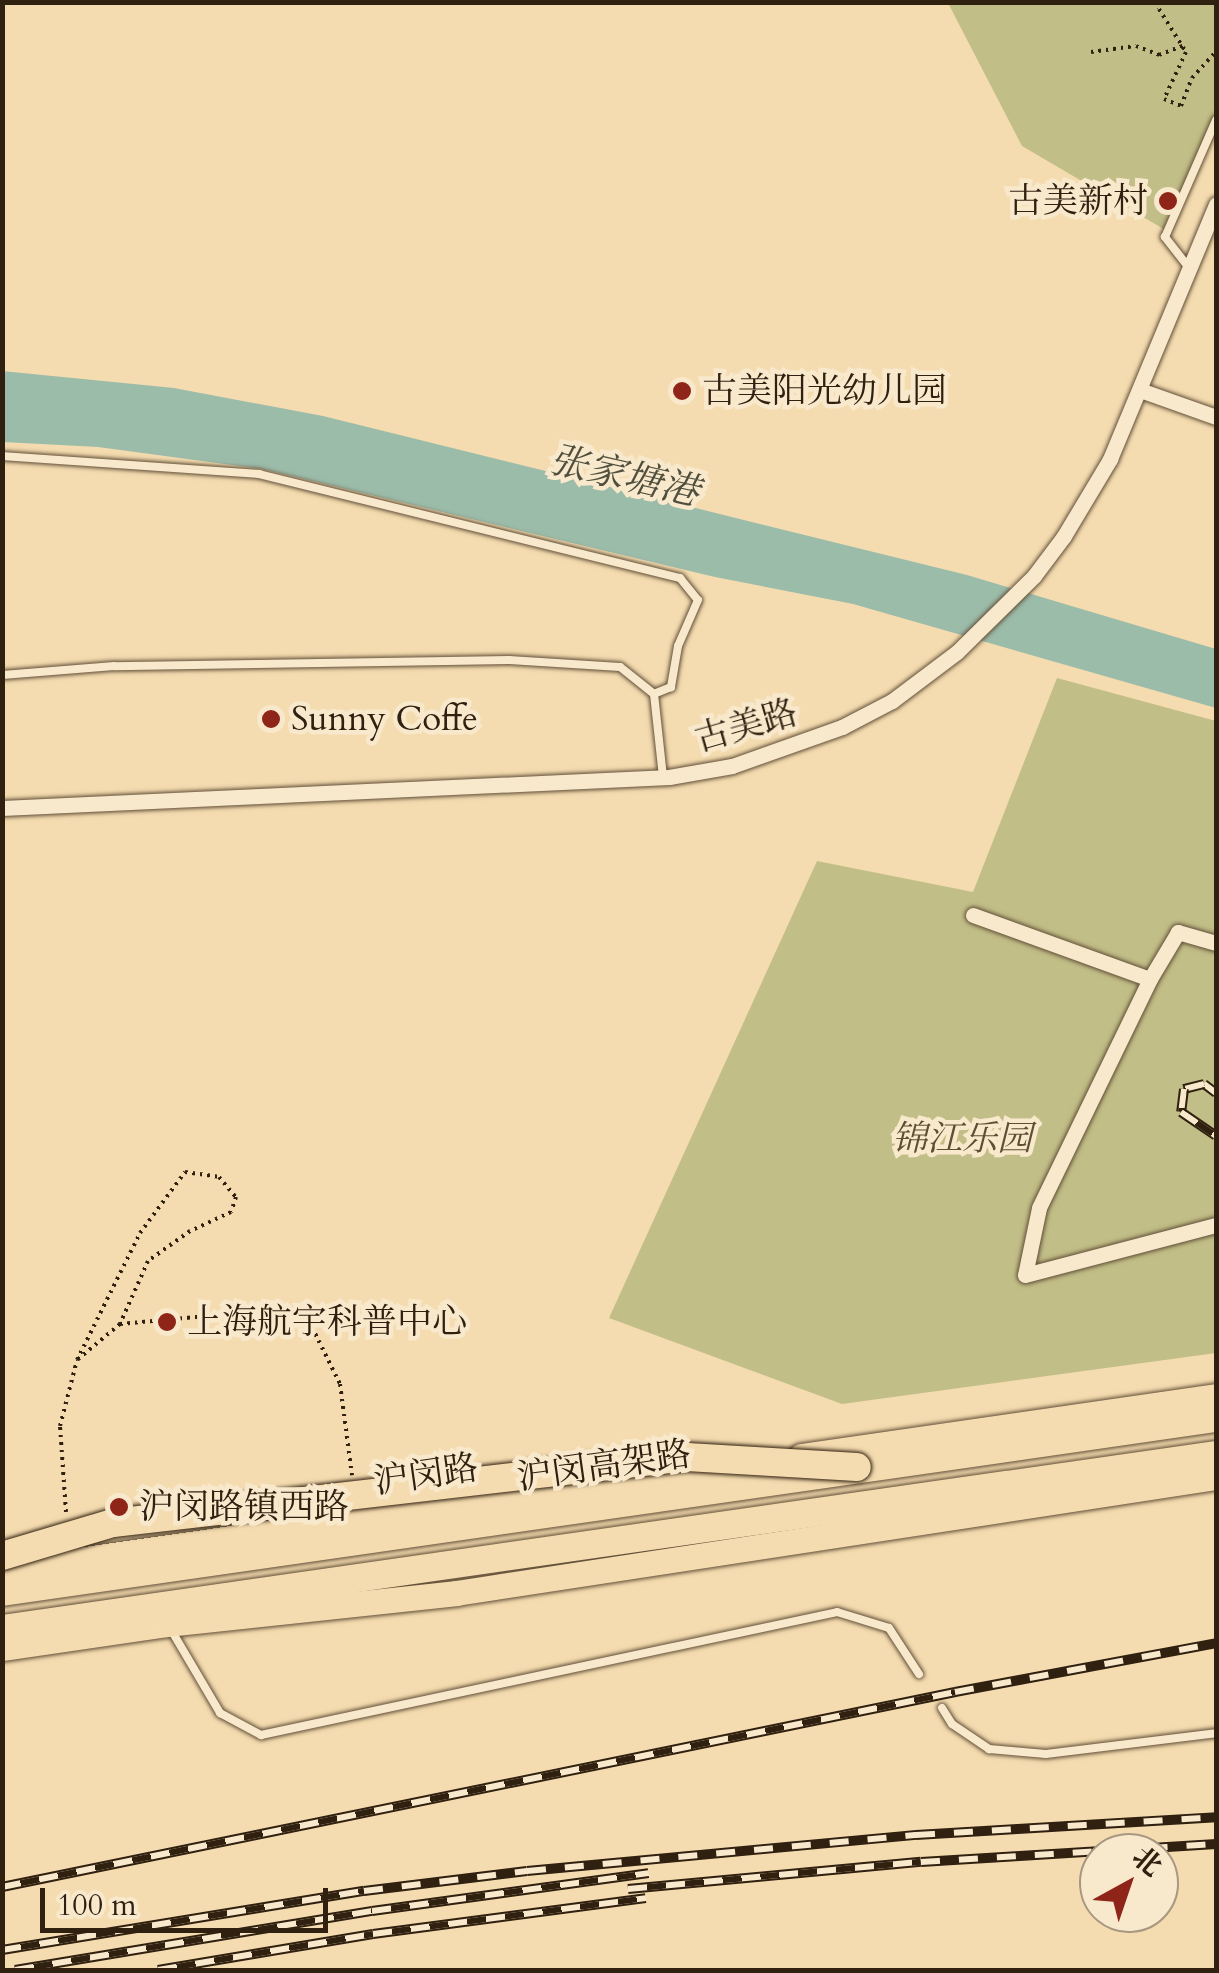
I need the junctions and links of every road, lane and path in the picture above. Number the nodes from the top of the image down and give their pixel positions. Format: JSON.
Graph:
{"nodes":[{"id":1,"x":1162,"y":2,"type":"edge"},
{"id":2,"x":1183,"y":46,"type":"junction"},
{"id":3,"x":1091,"y":52,"type":"dead end"},
{"id":4,"x":1216,"y":52,"type":"edge"},
{"id":5,"x":1216,"y":120,"type":"edge"},
{"id":6,"x":1216,"y":204,"type":"edge"},
{"id":7,"x":1190,"y":268,"type":"junction"},
{"id":8,"x":1140,"y":390,"type":"junction"},
{"id":9,"x":1216,"y":418,"type":"edge"},
{"id":10,"x":2,"y":456,"type":"edge"},
{"id":11,"x":2,"y":675,"type":"edge"},
{"id":12,"x":654,"y":694,"type":"junction"},
{"id":13,"x":663,"y":777,"type":"junction"},
{"id":14,"x":2,"y":808,"type":"edge"},
{"id":15,"x":974,"y":915,"type":"dead end"},
{"id":16,"x":1216,"y":943,"type":"edge"},
{"id":17,"x":1150,"y":979,"type":"junction"},
{"id":18,"x":1216,"y":1225,"type":"edge"},
{"id":19,"x":120,"y":1324,"type":"junction"},
{"id":20,"x":76,"y":1360,"type":"junction"},
{"id":21,"x":1216,"y":1396,"type":"edge"},
{"id":22,"x":1216,"y":1418,"type":"edge"},
{"id":23,"x":1216,"y":1455,"type":"edge"},
{"id":24,"x":857,"y":1467,"type":"junction"},
{"id":25,"x":1216,"y":1477,"type":"edge"},
{"id":26,"x":358,"y":1521,"type":"junction"},
{"id":27,"x":67,"y":1523,"type":"dead end"},
{"id":28,"x":2,"y":1556,"type":"edge"},
{"id":29,"x":2,"y":1571,"type":"edge"},
{"id":30,"x":2,"y":1592,"type":"edge"},
{"id":31,"x":168,"y":1624,"type":"junction"},
{"id":32,"x":2,"y":1629,"type":"edge"},
{"id":33,"x":2,"y":1648,"type":"edge"},
{"id":34,"x":919,"y":1674,"type":"dead end"},
{"id":35,"x":942,"y":1708,"type":"dead end"},
{"id":36,"x":1216,"y":1733,"type":"edge"}],
"edges":[{"from":1,"to":2,"type":"path"},
{"from":2,"to":3,"type":"path"},
{"from":2,"to":4,"type":"path"},
{"from":5,"to":7,"type":"lane"},
{"from":6,"to":7,"type":"street","name":"古美路"},
{"from":7,"to":8,"type":"street","name":"古美路"},
{"from":8,"to":9,"type":"street"},
{"from":8,"to":13,"type":"street","name":"古美路"},
{"from":10,"to":12,"type":"lane"},
{"from":11,"to":12,"type":"lane"},
{"from":12,"to":13,"type":"lane"},
{"from":13,"to":14,"type":"street","name":"古美路"},
{"from":15,"to":17,"type":"street"},
{"from":16,"to":17,"type":"street"},
{"from":17,"to":18,"type":"street"},
{"from":19,"to":20,"type":"path"},
{"from":19,"to":20,"type":"path"},
{"from":19,"to":26,"type":"path"},
{"from":20,"to":27,"type":"path"},
{"from":21,"to":26,"type":"main road","name":"沪闵路"},
{"from":22,"to":24,"type":"highway","name":"沪闵高架路"},
{"from":23,"to":32,"type":"highway"},
{"from":24,"to":28,"type":"highway","bridge":true},
{"from":24,"to":30,"type":"highway","name":"沪闵高架路","bridge":true},
{"from":25,"to":31,"type":"main road"},
{"from":26,"to":29,"type":"main road","name":"沪闵路"},
{"from":31,"to":33,"type":"main road"},
{"from":31,"to":34,"type":"lane"},
{"from":35,"to":36,"type":"lane"}]}
